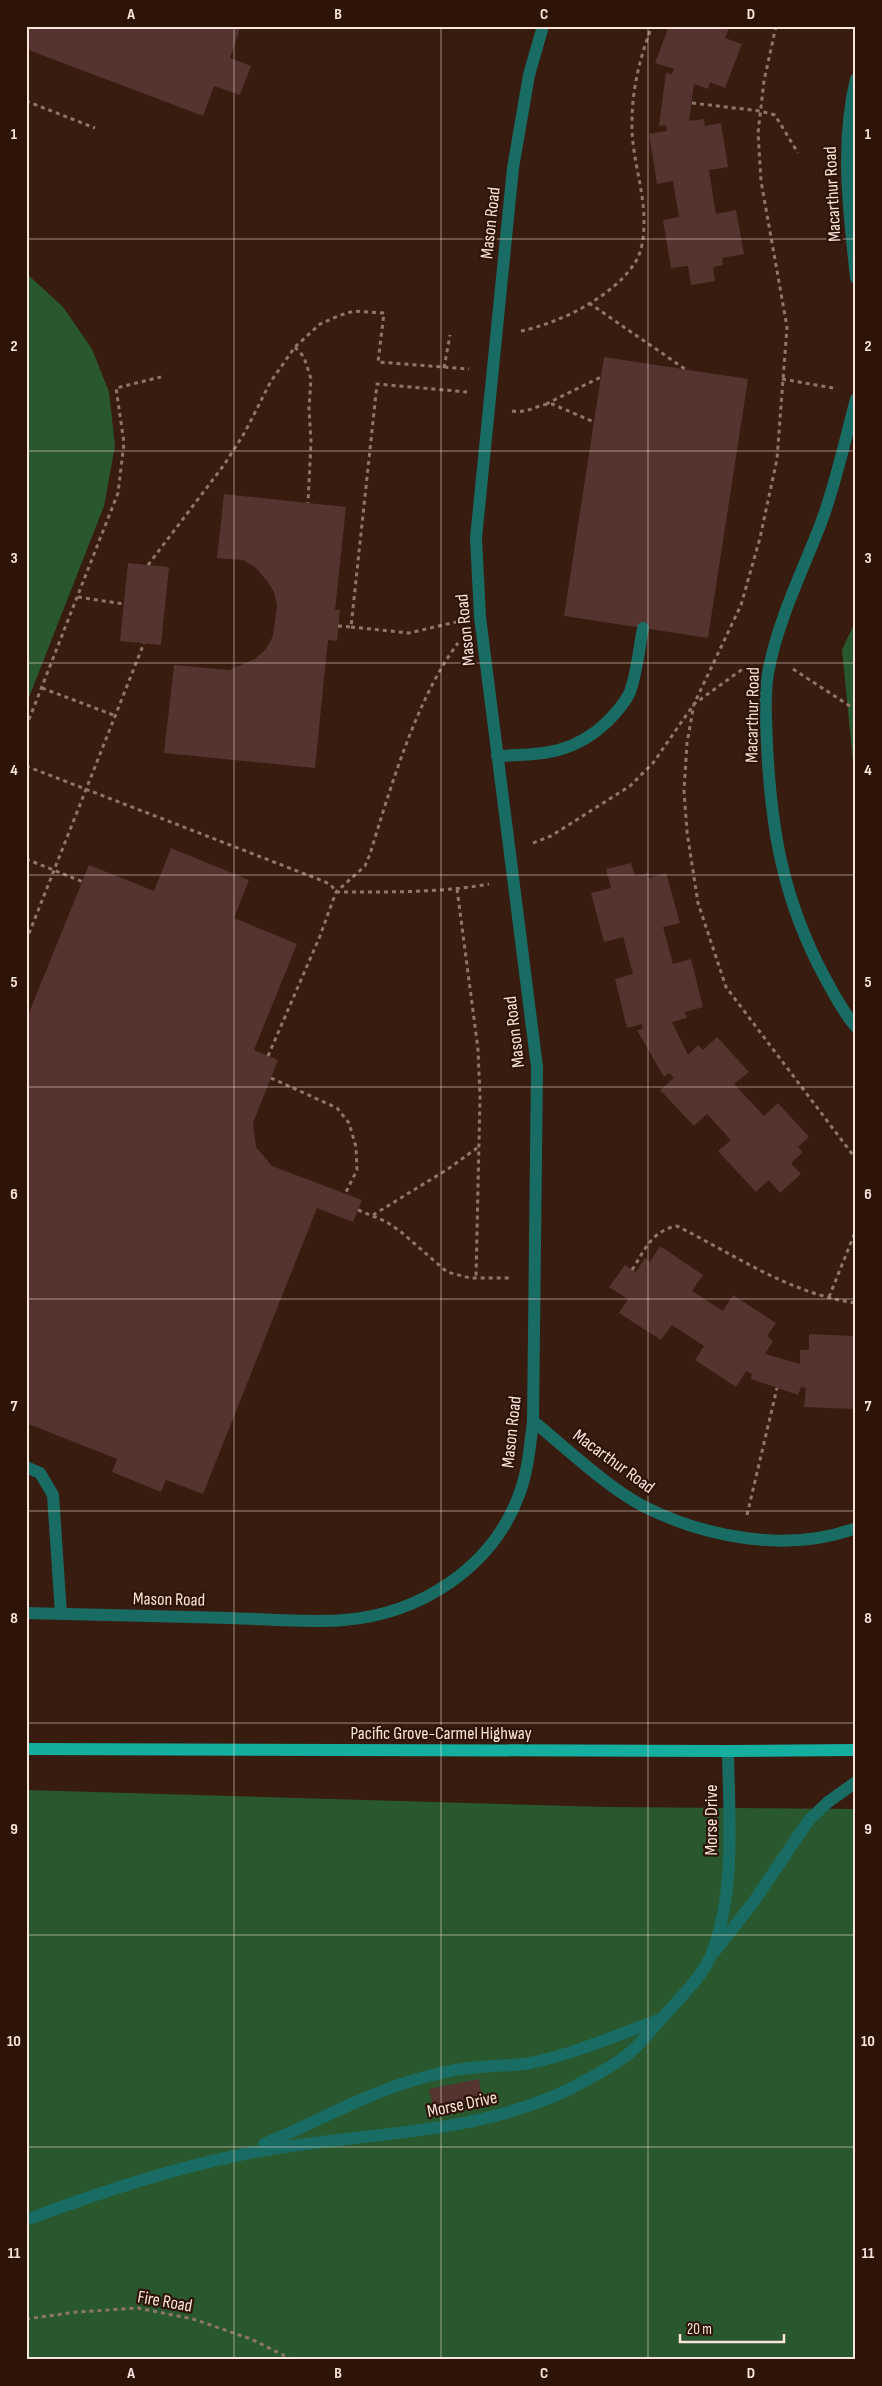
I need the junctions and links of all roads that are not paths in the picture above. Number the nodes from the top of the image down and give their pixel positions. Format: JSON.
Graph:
{"nodes":[{"id":1,"x":543,"y":26,"type":"edge"},
{"id":2,"x":856,"y":79,"type":"edge"},
{"id":3,"x":856,"y":278,"type":"edge"},
{"id":4,"x":856,"y":399,"type":"edge"},
{"id":5,"x":643,"y":628,"type":"dead end"},
{"id":6,"x":498,"y":756,"type":"junction"},
{"id":7,"x":856,"y":1027,"type":"edge"},
{"id":8,"x":533,"y":1421,"type":"junction"},
{"id":9,"x":26,"y":1467,"type":"edge"},
{"id":10,"x":856,"y":1528,"type":"edge"},
{"id":11,"x":26,"y":1613,"type":"edge"},
{"id":12,"x":61,"y":1614,"type":"junction"},
{"id":13,"x":26,"y":1749,"type":"edge"},
{"id":14,"x":856,"y":1750,"type":"edge"},
{"id":15,"x":728,"y":1751,"type":"junction"},
{"id":16,"x":856,"y":1782,"type":"edge"},
{"id":17,"x":712,"y":1955,"type":"junction"},
{"id":18,"x":662,"y":2019,"type":"junction"},
{"id":19,"x":241,"y":2154,"type":"junction"},
{"id":20,"x":26,"y":2220,"type":"edge"}],
"edges":[{"from":1,"to":6,"type":"street","name":"Mason Road"},
{"from":2,"to":3,"type":"street","name":"Macarthur Road"},
{"from":4,"to":7,"type":"street","name":"Macarthur Road"},
{"from":5,"to":6,"type":"street"},
{"from":6,"to":8,"type":"street","name":"Mason Road"},
{"from":8,"to":10,"type":"street","name":"Macarthur Road"},
{"from":8,"to":12,"type":"street","name":"Mason Road"},
{"from":9,"to":12,"type":"street"},
{"from":11,"to":12,"type":"street","name":"Mason Road"},
{"from":13,"to":15,"type":"main road","name":"Pacific Grove-Carmel Highway"},
{"from":14,"to":15,"type":"main road","name":"Pacific Grove-Carmel Highway"},
{"from":15,"to":17,"type":"street","name":"Morse Drive"},
{"from":16,"to":17,"type":"street"},
{"from":17,"to":18,"type":"street","name":"Morse Drive"},
{"from":18,"to":19,"type":"street","name":"Morse Drive"},
{"from":18,"to":19,"type":"street","name":"Morse Drive"},
{"from":19,"to":20,"type":"street","name":"Morse Drive"}]}
